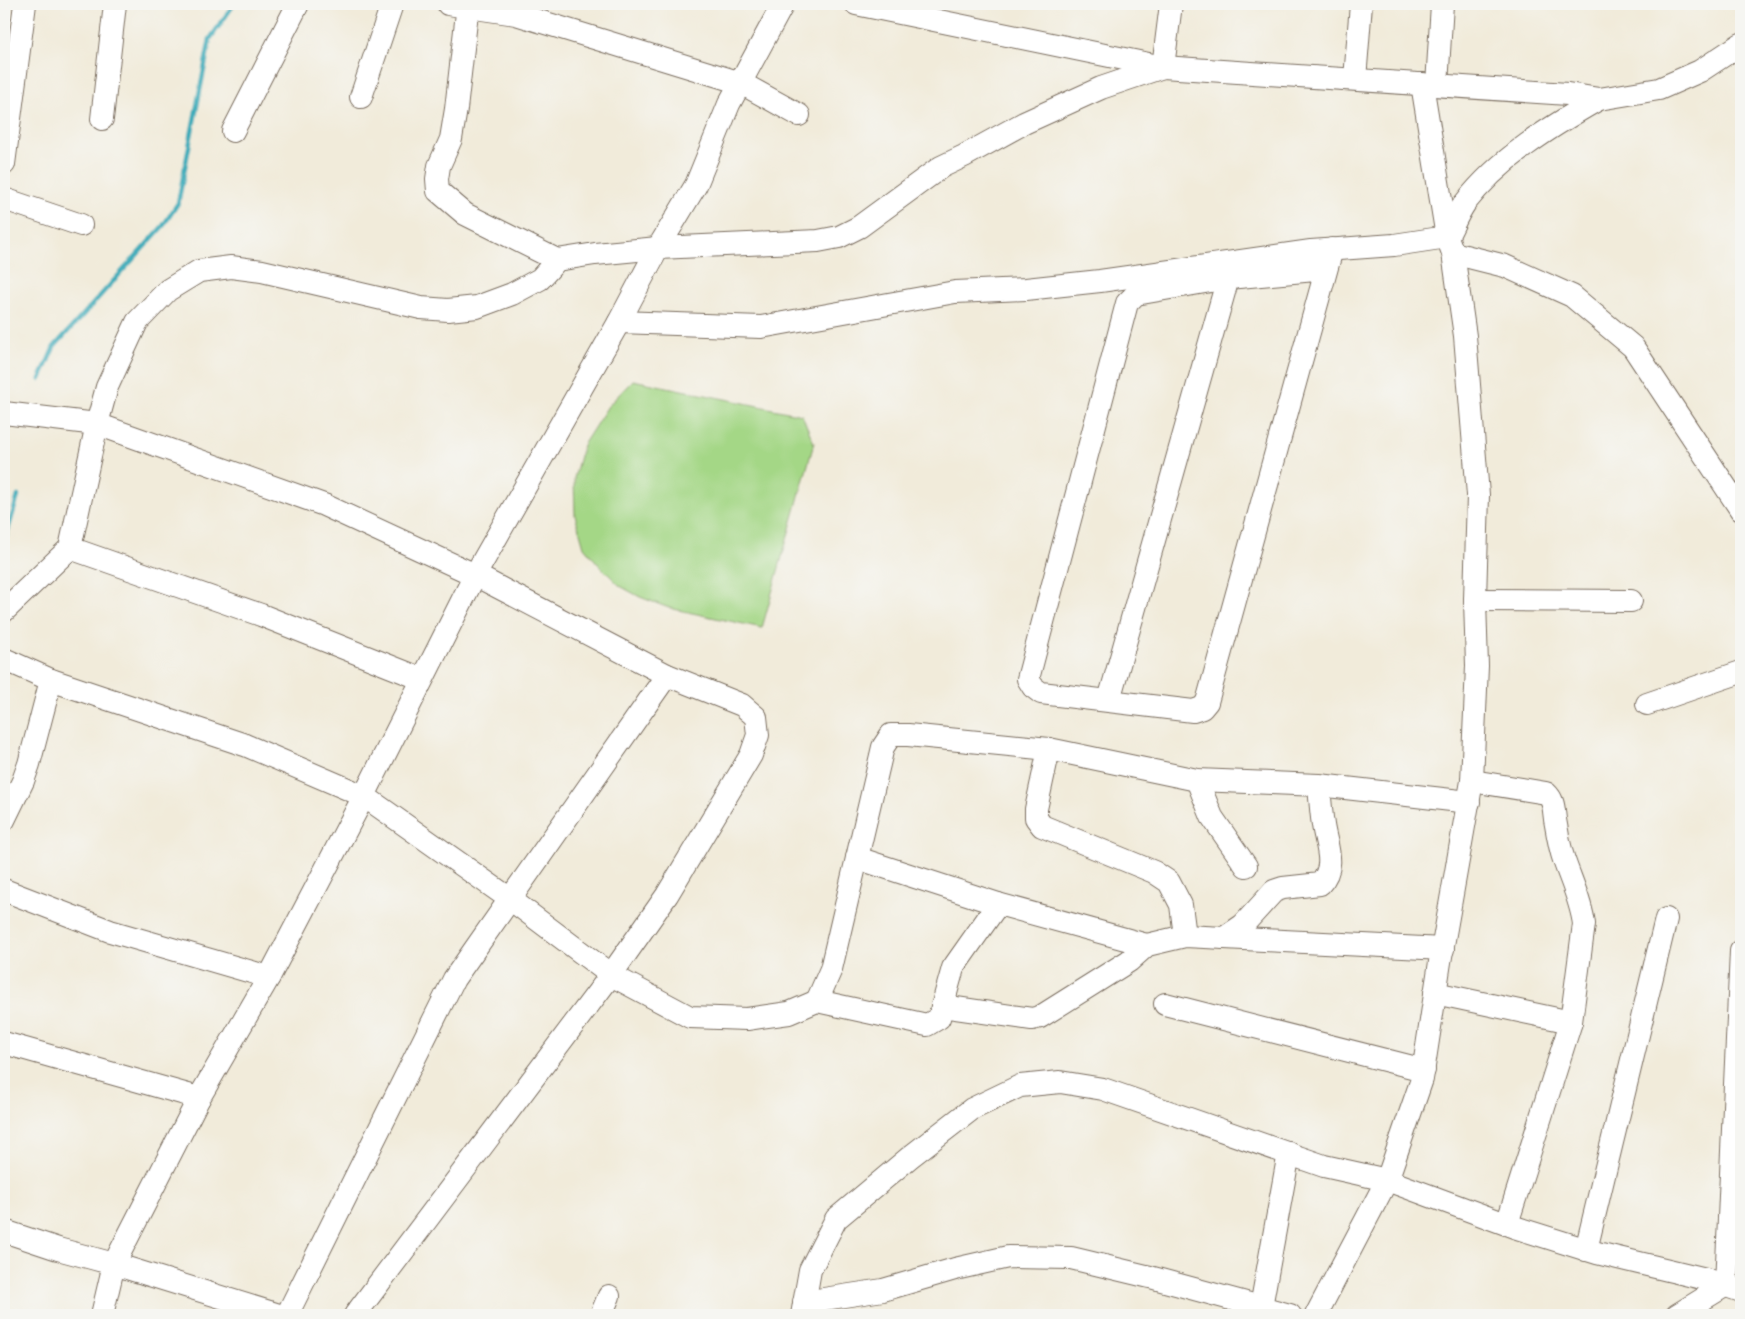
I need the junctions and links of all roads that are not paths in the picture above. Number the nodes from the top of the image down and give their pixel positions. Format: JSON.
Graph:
{"nodes":[{"id":1,"x":25,"y":4,"type":"edge"},
{"id":2,"x":115,"y":4,"type":"edge"},
{"id":3,"x":298,"y":4,"type":"edge"},
{"id":4,"x":392,"y":4,"type":"edge"},
{"id":5,"x":783,"y":4,"type":"edge"},
{"id":6,"x":856,"y":4,"type":"edge"},
{"id":7,"x":1171,"y":4,"type":"edge"},
{"id":8,"x":1360,"y":4,"type":"edge"},
{"id":9,"x":1442,"y":4,"type":"edge"},
{"id":10,"x":461,"y":5,"type":"edge"},
{"id":11,"x":519,"y":9,"type":"edge"},
{"id":12,"x":1741,"y":44,"type":"edge"},
{"id":13,"x":1163,"y":67,"type":"junction"},
{"id":14,"x":1355,"y":79,"type":"junction"},
{"id":15,"x":741,"y":83,"type":"junction"},
{"id":16,"x":1429,"y":84,"type":"junction"},
{"id":17,"x":361,"y":97,"type":"dead end"},
{"id":18,"x":1599,"y":99,"type":"junction"},
{"id":19,"x":799,"y":115,"type":"dead end"},
{"id":20,"x":102,"y":119,"type":"dead end"},
{"id":21,"x":233,"y":131,"type":"dead end"},
{"id":22,"x":4,"y":164,"type":"edge"},
{"id":23,"x":4,"y":199,"type":"edge"},
{"id":24,"x":81,"y":225,"type":"dead end"},
{"id":25,"x":1450,"y":245,"type":"junction"},
{"id":26,"x":658,"y":248,"type":"junction"},
{"id":27,"x":1329,"y":259,"type":"junction"},
{"id":28,"x":557,"y":260,"type":"junction"},
{"id":29,"x":1228,"y":278,"type":"junction"},
{"id":30,"x":618,"y":322,"type":"junction"},
{"id":31,"x":4,"y":413,"type":"edge"},
{"id":32,"x":96,"y":424,"type":"junction"},
{"id":33,"x":1739,"y":500,"type":"edge"},
{"id":34,"x":70,"y":548,"type":"junction"},
{"id":35,"x":475,"y":575,"type":"junction"},
{"id":36,"x":1475,"y":600,"type":"junction"},
{"id":37,"x":1631,"y":601,"type":"dead end"},
{"id":38,"x":4,"y":611,"type":"edge"},
{"id":39,"x":4,"y":659,"type":"edge"},
{"id":40,"x":1741,"y":672,"type":"edge"},
{"id":41,"x":667,"y":676,"type":"junction"},
{"id":42,"x":422,"y":679,"type":"junction"},
{"id":43,"x":51,"y":680,"type":"junction"},
{"id":44,"x":1109,"y":700,"type":"junction"},
{"id":45,"x":1647,"y":704,"type":"dead end"},
{"id":46,"x":1049,"y":749,"type":"junction"},
{"id":47,"x":1198,"y":780,"type":"junction"},
{"id":48,"x":1319,"y":786,"type":"junction"},
{"id":49,"x":1470,"y":792,"type":"junction"},
{"id":50,"x":364,"y":796,"type":"junction"},
{"id":51,"x":4,"y":820,"type":"edge"},
{"id":52,"x":858,"y":858,"type":"junction"},
{"id":53,"x":1246,"y":866,"type":"dead end"},
{"id":54,"x":4,"y":890,"type":"edge"},
{"id":55,"x":510,"y":899,"type":"junction"},
{"id":56,"x":998,"y":904,"type":"junction"},
{"id":57,"x":1666,"y":919,"type":"dead end"},
{"id":58,"x":1185,"y":936,"type":"junction"},
{"id":59,"x":1224,"y":938,"type":"junction"},
{"id":60,"x":1146,"y":944,"type":"junction"},
{"id":61,"x":1442,"y":949,"type":"junction"},
{"id":62,"x":1741,"y":951,"type":"edge"},
{"id":63,"x":612,"y":975,"type":"junction"},
{"id":64,"x":269,"y":977,"type":"junction"},
{"id":65,"x":1435,"y":993,"type":"junction"},
{"id":66,"x":817,"y":1001,"type":"junction"},
{"id":67,"x":1165,"y":1004,"type":"dead end"},
{"id":68,"x":942,"y":1006,"type":"junction"},
{"id":69,"x":1570,"y":1022,"type":"junction"},
{"id":70,"x":4,"y":1043,"type":"edge"},
{"id":71,"x":1424,"y":1070,"type":"junction"},
{"id":72,"x":199,"y":1098,"type":"junction"},
{"id":73,"x":1289,"y":1153,"type":"junction"},
{"id":74,"x":1387,"y":1180,"type":"junction"},
{"id":75,"x":1507,"y":1224,"type":"junction"},
{"id":76,"x":4,"y":1231,"type":"edge"},
{"id":77,"x":1586,"y":1250,"type":"junction"},
{"id":78,"x":114,"y":1264,"type":"junction"},
{"id":79,"x":1733,"y":1288,"type":"edge"},
{"id":80,"x":1261,"y":1307,"type":"junction"},
{"id":81,"x":803,"y":1309,"type":"edge"},
{"id":82,"x":102,"y":1315,"type":"edge"},
{"id":83,"x":280,"y":1315,"type":"edge"},
{"id":84,"x":287,"y":1315,"type":"edge"},
{"id":85,"x":355,"y":1315,"type":"edge"},
{"id":86,"x":1290,"y":1315,"type":"edge"},
{"id":87,"x":1316,"y":1315,"type":"edge"},
{"id":88,"x":1677,"y":1315,"type":"edge"}],
"edges":[{"from":1,"to":22,"type":"street"},
{"from":2,"to":20,"type":"street"},
{"from":3,"to":21,"type":"street"},
{"from":4,"to":17,"type":"street"},
{"from":5,"to":15,"type":"street"},
{"from":6,"to":13,"type":"street"},
{"from":7,"to":13,"type":"street"},
{"from":8,"to":14,"type":"street"},
{"from":9,"to":16,"type":"street"},
{"from":10,"to":11,"type":"street"},
{"from":10,"to":28,"type":"street"},
{"from":11,"to":15,"type":"street"},
{"from":12,"to":18,"type":"street"},
{"from":13,"to":14,"type":"street"},
{"from":13,"to":26,"type":"street"},
{"from":14,"to":16,"type":"street"},
{"from":15,"to":19,"type":"street"},
{"from":15,"to":26,"type":"street"},
{"from":16,"to":18,"type":"street"},
{"from":16,"to":25,"type":"street"},
{"from":18,"to":25,"type":"street"},
{"from":23,"to":24,"type":"street"},
{"from":25,"to":27,"type":"street"},
{"from":25,"to":33,"type":"street"},
{"from":25,"to":36,"type":"street"},
{"from":26,"to":28,"type":"street"},
{"from":26,"to":30,"type":"street"},
{"from":27,"to":29,"type":"street"},
{"from":27,"to":30,"type":"street"},
{"from":27,"to":44,"type":"street"},
{"from":28,"to":32,"type":"street"},
{"from":29,"to":44,"type":"street"},
{"from":29,"to":44,"type":"street"},
{"from":30,"to":35,"type":"street"},
{"from":31,"to":32,"type":"street"},
{"from":32,"to":34,"type":"street"},
{"from":32,"to":35,"type":"street"},
{"from":34,"to":38,"type":"street"},
{"from":34,"to":42,"type":"street"},
{"from":35,"to":41,"type":"street"},
{"from":35,"to":42,"type":"street"},
{"from":36,"to":37,"type":"street"},
{"from":36,"to":49,"type":"street"},
{"from":39,"to":43,"type":"street"},
{"from":40,"to":45,"type":"street"},
{"from":41,"to":55,"type":"street"},
{"from":41,"to":63,"type":"street"},
{"from":42,"to":50,"type":"street"},
{"from":43,"to":50,"type":"street"},
{"from":43,"to":51,"type":"street"},
{"from":46,"to":47,"type":"street"},
{"from":46,"to":52,"type":"street"},
{"from":46,"to":58,"type":"street"},
{"from":47,"to":48,"type":"street"},
{"from":47,"to":53,"type":"street"},
{"from":48,"to":49,"type":"street"},
{"from":48,"to":59,"type":"street"},
{"from":49,"to":61,"type":"street"},
{"from":49,"to":69,"type":"street"},
{"from":50,"to":55,"type":"street"},
{"from":50,"to":64,"type":"street"},
{"from":52,"to":56,"type":"street"},
{"from":52,"to":66,"type":"street"},
{"from":54,"to":64,"type":"street"},
{"from":55,"to":63,"type":"street"},
{"from":55,"to":84,"type":"street"},
{"from":56,"to":60,"type":"street"},
{"from":56,"to":68,"type":"street"},
{"from":57,"to":77,"type":"street"},
{"from":58,"to":59,"type":"street"},
{"from":58,"to":60,"type":"street"},
{"from":59,"to":61,"type":"street"},
{"from":60,"to":68,"type":"street"},
{"from":61,"to":65,"type":"street"},
{"from":62,"to":79,"type":"street"},
{"from":63,"to":66,"type":"street"},
{"from":63,"to":85,"type":"street"},
{"from":64,"to":72,"type":"street"},
{"from":65,"to":69,"type":"street"},
{"from":65,"to":71,"type":"street"},
{"from":66,"to":68,"type":"street"},
{"from":67,"to":71,"type":"street"},
{"from":69,"to":75,"type":"street"},
{"from":70,"to":72,"type":"street"},
{"from":71,"to":74,"type":"street"},
{"from":72,"to":78,"type":"street"},
{"from":73,"to":74,"type":"street"},
{"from":73,"to":80,"type":"street"},
{"from":73,"to":81,"type":"street"},
{"from":74,"to":75,"type":"street"},
{"from":74,"to":87,"type":"street"},
{"from":75,"to":77,"type":"street"},
{"from":76,"to":78,"type":"street"},
{"from":77,"to":79,"type":"street"},
{"from":78,"to":82,"type":"street"},
{"from":78,"to":83,"type":"street"},
{"from":79,"to":88,"type":"street"},
{"from":80,"to":81,"type":"street"},
{"from":80,"to":86,"type":"street"}]}
